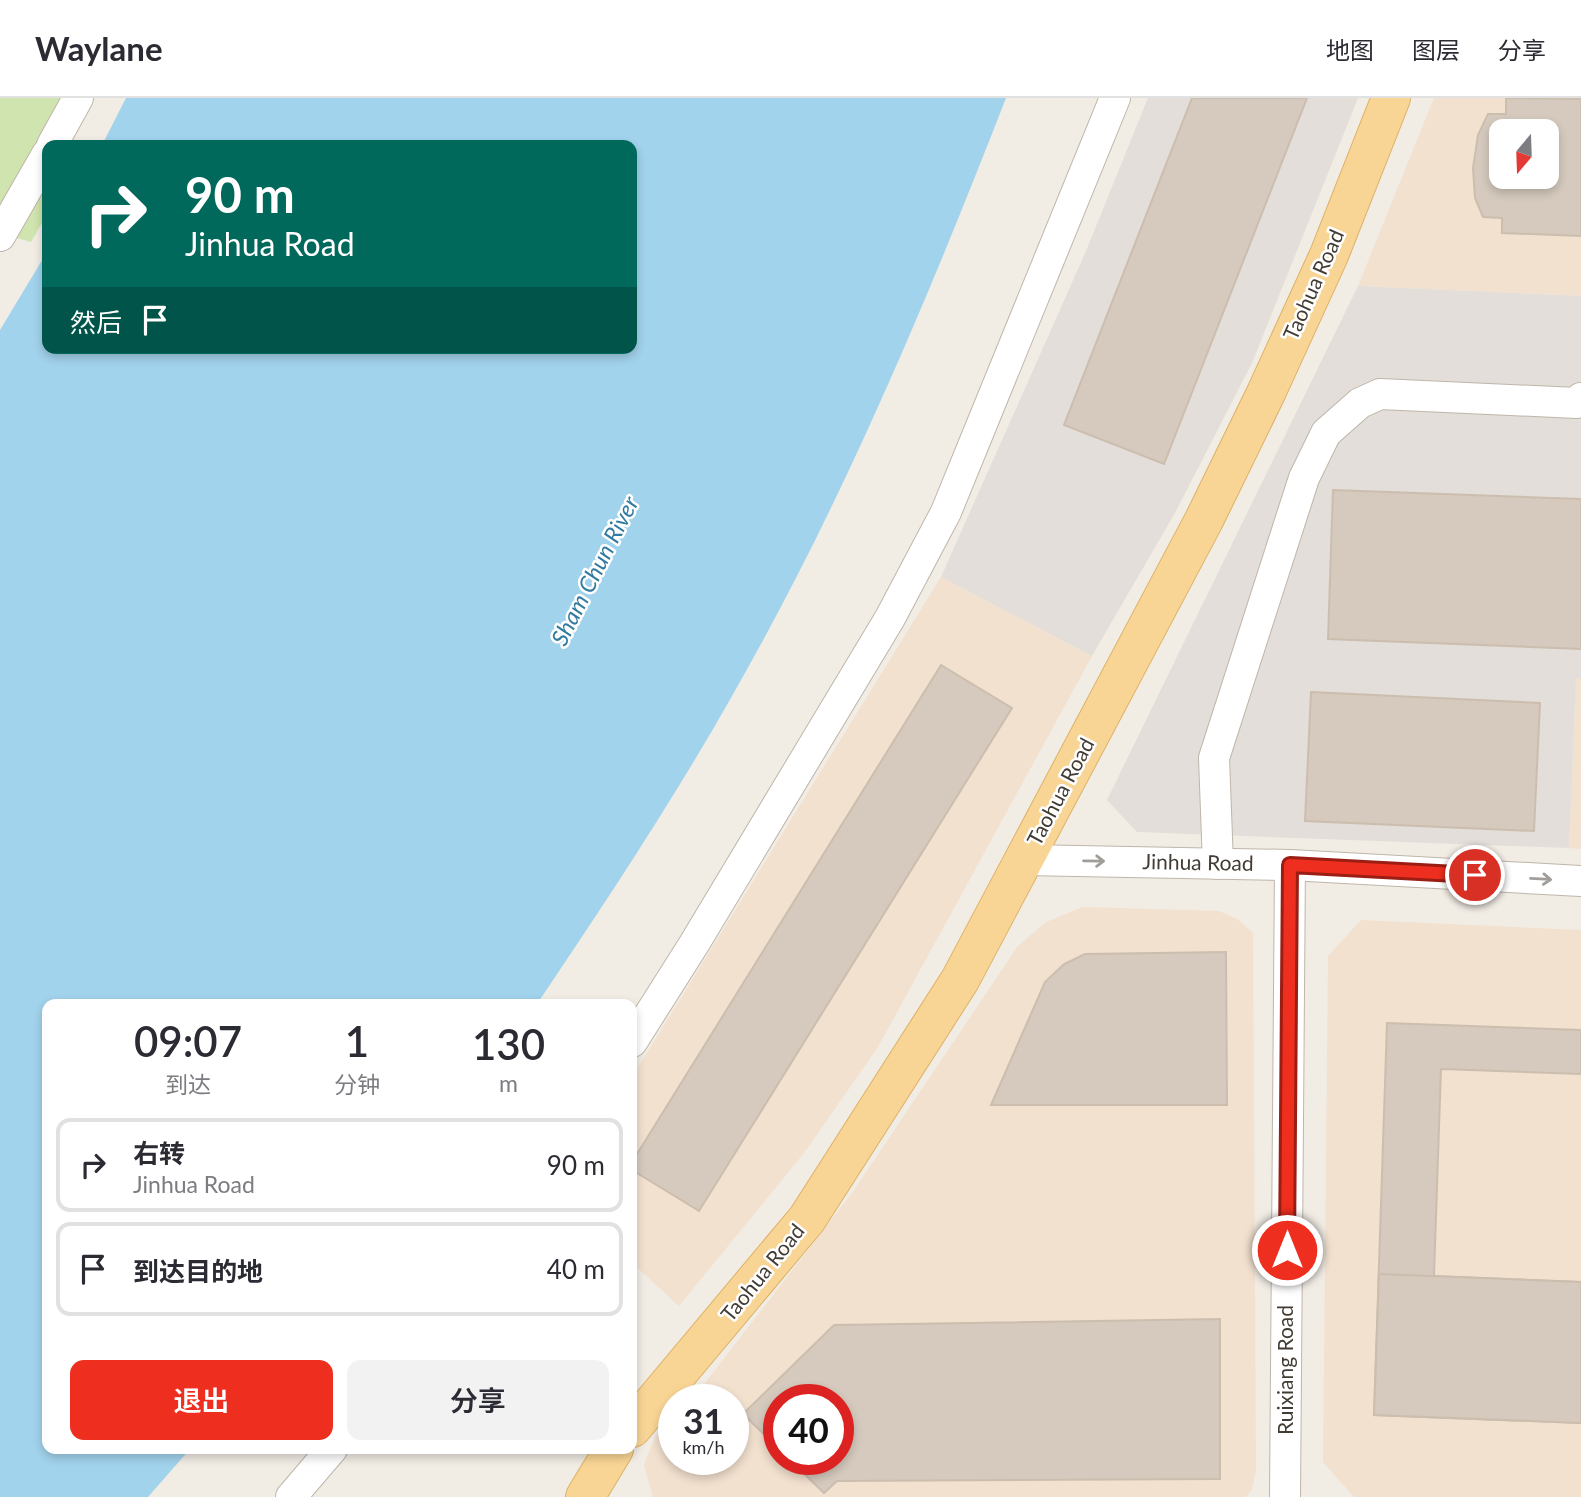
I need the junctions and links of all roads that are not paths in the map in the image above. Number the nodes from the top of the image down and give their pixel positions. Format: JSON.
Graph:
{"nodes":[{"id":1,"x":78,"y":98,"type":"edge"},
{"id":2,"x":1115,"y":98,"type":"edge"},
{"id":3,"x":1391,"y":98,"type":"edge"},
{"id":4,"x":55,"y":140,"type":"edge"},
{"id":5,"x":42,"y":163,"type":"edge"},
{"id":6,"x":0,"y":236,"type":"edge"},
{"id":7,"x":1581,"y":398,"type":"edge"},
{"id":8,"x":1025,"y":860,"type":"junction"},
{"id":9,"x":1218,"y":864,"type":"junction"},
{"id":10,"x":1290,"y":865,"type":"junction"},
{"id":11,"x":1581,"y":881,"type":"edge"},
{"id":12,"x":637,"y":1034,"type":"edge"},
{"id":13,"x":637,"y":1422,"type":"edge"},
{"id":14,"x":328,"y":1454,"type":"edge"},
{"id":15,"x":611,"y":1454,"type":"edge"},
{"id":16,"x":291,"y":1497,"type":"edge"},
{"id":17,"x":585,"y":1497,"type":"edge"},
{"id":18,"x":1285,"y":1497,"type":"edge"}],
"edges":[{"from":1,"to":4,"type":"street"},
{"from":2,"to":12,"type":"street"},
{"from":3,"to":8,"type":"main road","name":"Taohua Road"},
{"from":5,"to":6,"type":"street"},
{"from":7,"to":9,"type":"street"},
{"from":8,"to":9,"type":"street","name":"Jinhua Road","one_way":true},
{"from":8,"to":13,"type":"main road","name":"Taohua Road"},
{"from":9,"to":10,"type":"street","name":"Jinhua Road"},
{"from":10,"to":11,"type":"street","name":"Jinhua Road","one_way":true},
{"from":10,"to":18,"type":"street","name":"Ruixiang Road"},
{"from":14,"to":16,"type":"street"},
{"from":15,"to":17,"type":"main road"}]}
